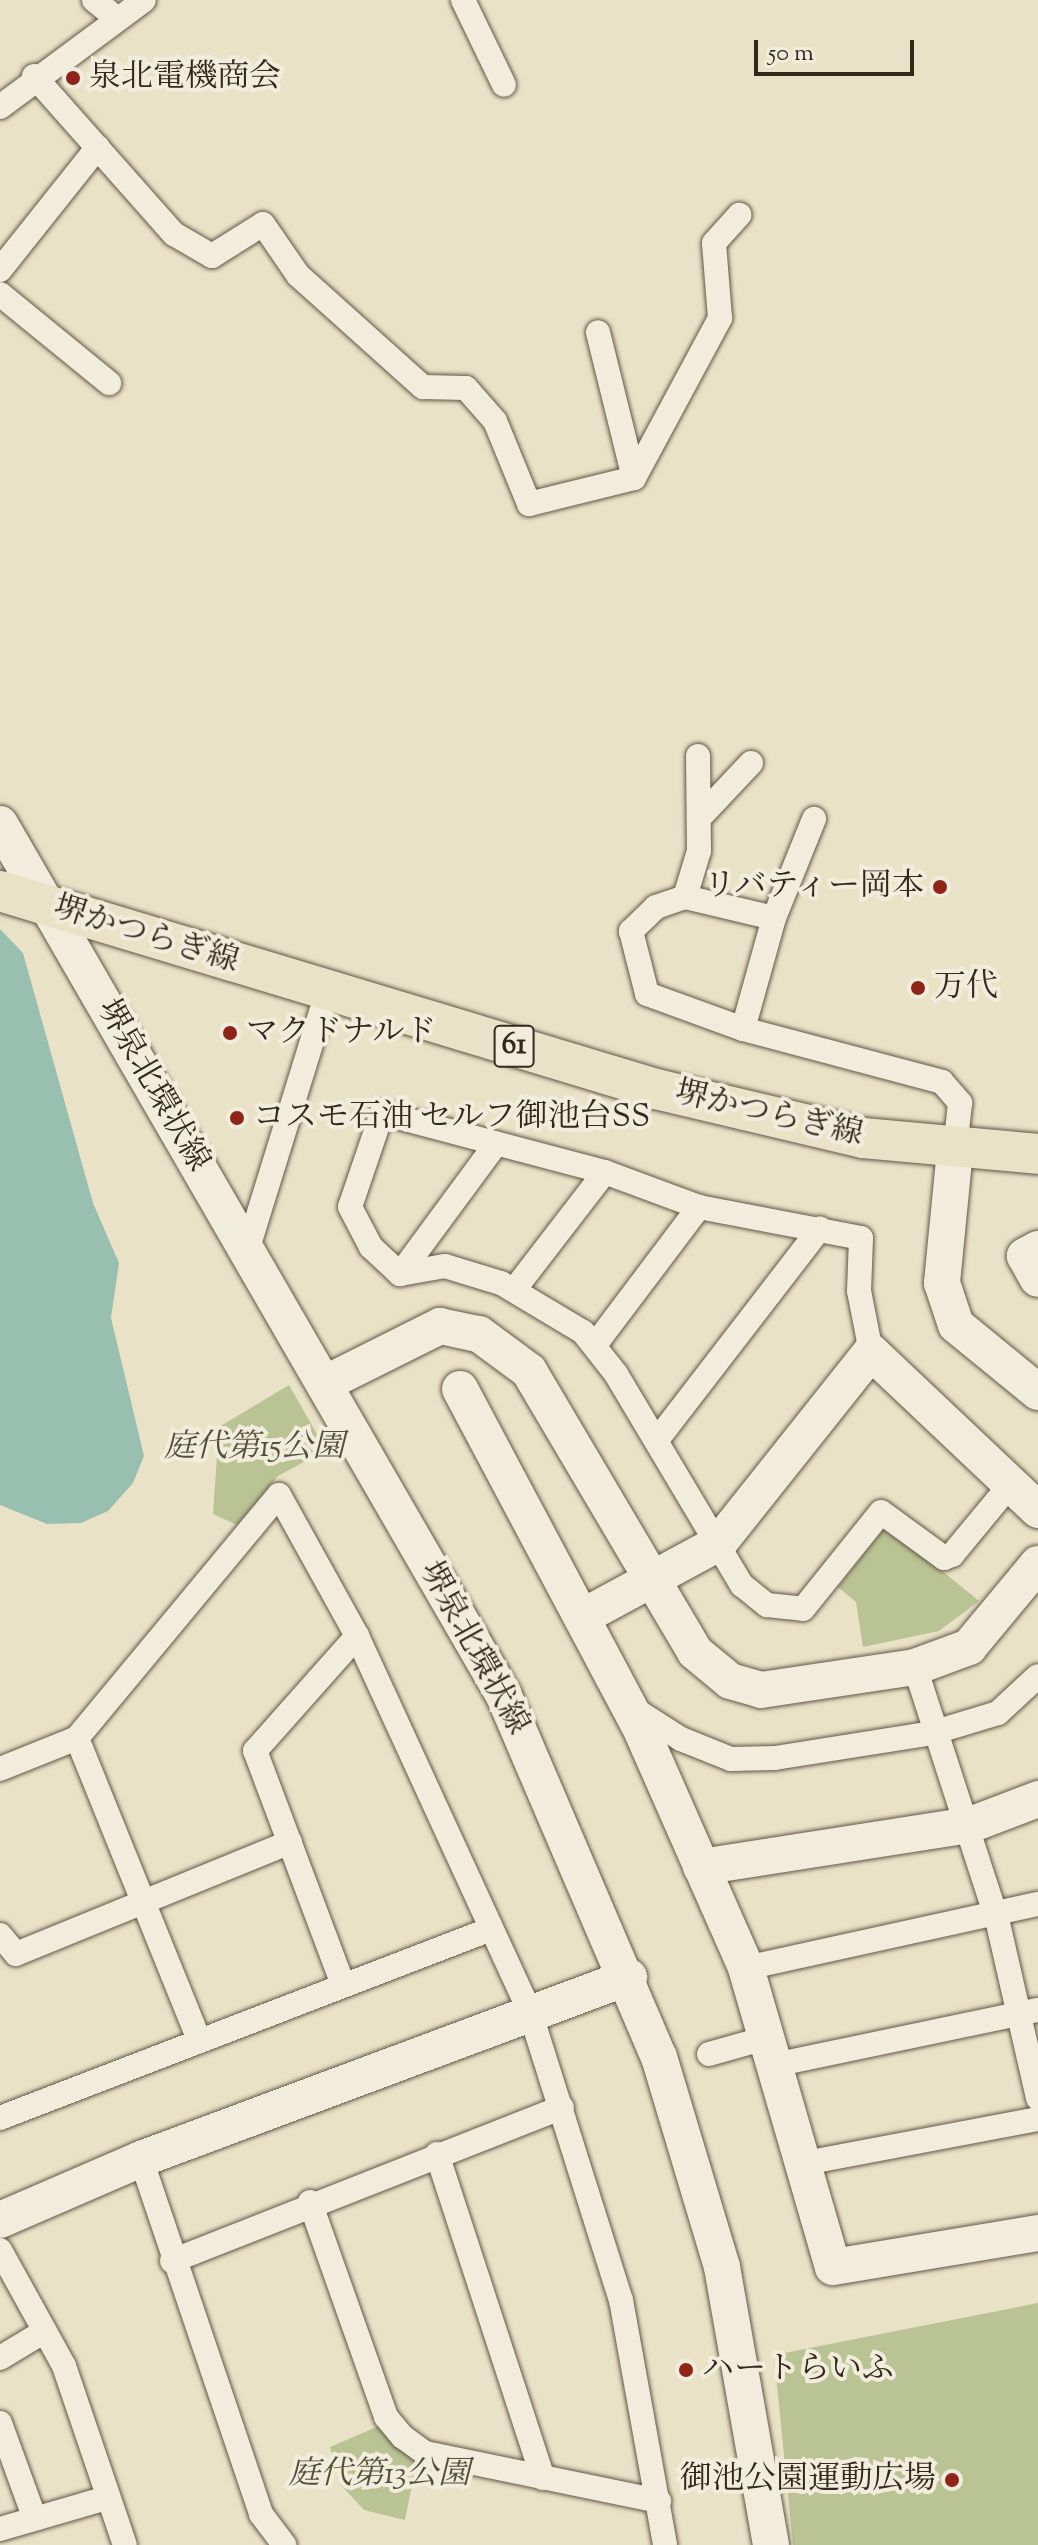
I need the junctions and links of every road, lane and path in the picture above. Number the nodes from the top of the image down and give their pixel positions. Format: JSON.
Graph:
{"nodes":[{"id":1,"x":94,"y":0,"type":"edge"},
{"id":2,"x":144,"y":0,"type":"edge"},
{"id":3,"x":463,"y":0,"type":"edge"},
{"id":4,"x":116,"y":18,"type":"junction"},
{"id":5,"x":34,"y":76,"type":"junction"},
{"id":6,"x":504,"y":85,"type":"dead end"},
{"id":7,"x":0,"y":107,"type":"edge"},
{"id":8,"x":98,"y":147,"type":"junction"},
{"id":9,"x":739,"y":215,"type":"dead end"},
{"id":10,"x":0,"y":270,"type":"edge"},
{"id":11,"x":0,"y":294,"type":"edge"},
{"id":12,"x":598,"y":332,"type":"dead end"},
{"id":13,"x":109,"y":383,"type":"dead end"},
{"id":14,"x":634,"y":478,"type":"junction"},
{"id":15,"x":698,"y":756,"type":"dead end"},
{"id":16,"x":751,"y":763,"type":"dead end"},
{"id":17,"x":703,"y":814,"type":"junction"},
{"id":18,"x":814,"y":819,"type":"dead end"},
{"id":19,"x":0,"y":824,"type":"edge"},
{"id":20,"x":0,"y":891,"type":"edge"},
{"id":21,"x":685,"y":897,"type":"junction"},
{"id":22,"x":49,"y":907,"type":"junction"},
{"id":23,"x":774,"y":918,"type":"junction"},
{"id":24,"x":328,"y":990,"type":"junction"},
{"id":25,"x":743,"y":1029,"type":"junction"},
{"id":26,"x":496,"y":1144,"type":"junction"},
{"id":27,"x":955,"y":1150,"type":"junction"},
{"id":28,"x":1038,"y":1154,"type":"edge"},
{"id":29,"x":605,"y":1172,"type":"junction"},
{"id":30,"x":699,"y":1207,"type":"junction"},
{"id":31,"x":820,"y":1228,"type":"junction"},
{"id":32,"x":1038,"y":1249,"type":"edge"},
{"id":33,"x":247,"y":1251,"type":"junction"},
{"id":34,"x":400,"y":1274,"type":"junction"},
{"id":35,"x":1038,"y":1279,"type":"edge"},
{"id":36,"x":514,"y":1290,"type":"junction"},
{"id":37,"x":595,"y":1345,"type":"junction"},
{"id":38,"x":871,"y":1352,"type":"junction"},
{"id":39,"x":324,"y":1384,"type":"junction"},
{"id":40,"x":460,"y":1389,"type":"dead end"},
{"id":41,"x":1038,"y":1392,"type":"edge"},
{"id":42,"x":657,"y":1440,"type":"junction"},
{"id":43,"x":1009,"y":1486,"type":"junction"},
{"id":44,"x":1038,"y":1510,"type":"edge"},
{"id":45,"x":719,"y":1543,"type":"junction"},
{"id":46,"x":1038,"y":1564,"type":"edge"},
{"id":47,"x":652,"y":1578,"type":"junction"},
{"id":48,"x":582,"y":1617,"type":"junction"},
{"id":49,"x":357,"y":1636,"type":"junction"},
{"id":50,"x":915,"y":1667,"type":"junction"},
{"id":51,"x":1038,"y":1676,"type":"edge"},
{"id":52,"x":629,"y":1705,"type":"junction"},
{"id":53,"x":932,"y":1733,"type":"junction"},
{"id":54,"x":77,"y":1738,"type":"junction"},
{"id":55,"x":0,"y":1769,"type":"edge"},
{"id":56,"x":1038,"y":1799,"type":"edge"},
{"id":57,"x":970,"y":1825,"type":"junction"},
{"id":58,"x":290,"y":1842,"type":"junction"},
{"id":59,"x":701,"y":1867,"type":"junction"},
{"id":60,"x":142,"y":1901,"type":"junction"},
{"id":61,"x":1038,"y":1904,"type":"edge"},
{"id":62,"x":997,"y":1919,"type":"junction"},
{"id":63,"x":491,"y":1929,"type":"junction"},
{"id":64,"x":0,"y":1935,"type":"edge"},
{"id":65,"x":746,"y":1968,"type":"junction"},
{"id":66,"x":629,"y":1977,"type":"junction"},
{"id":67,"x":342,"y":1982,"type":"junction"},
{"id":68,"x":1029,"y":2013,"type":"edge"},
{"id":69,"x":531,"y":2015,"type":"junction"},
{"id":70,"x":198,"y":2038,"type":"junction"},
{"id":71,"x":770,"y":2052,"type":"junction"},
{"id":72,"x":709,"y":2054,"type":"dead end"},
{"id":73,"x":1038,"y":2098,"type":"edge"},
{"id":74,"x":562,"y":2107,"type":"junction"},
{"id":75,"x":0,"y":2118,"type":"edge"},
{"id":76,"x":1038,"y":2119,"type":"edge"},
{"id":77,"x":437,"y":2154,"type":"junction"},
{"id":78,"x":141,"y":2159,"type":"junction"},
{"id":79,"x":805,"y":2163,"type":"junction"},
{"id":80,"x":310,"y":2202,"type":"junction"},
{"id":81,"x":0,"y":2220,"type":"edge"},
{"id":82,"x":1038,"y":2233,"type":"edge"},
{"id":83,"x":0,"y":2250,"type":"edge"},
{"id":84,"x":172,"y":2261,"type":"junction"},
{"id":85,"x":45,"y":2331,"type":"junction"},
{"id":86,"x":0,"y":2358,"type":"edge"},
{"id":87,"x":0,"y":2423,"type":"edge"},
{"id":88,"x":543,"y":2478,"type":"junction"},
{"id":89,"x":107,"y":2498,"type":"junction"},
{"id":90,"x":659,"y":2501,"type":"junction"},
{"id":91,"x":35,"y":2519,"type":"junction"},
{"id":92,"x":0,"y":2529,"type":"edge"},
{"id":93,"x":125,"y":2545,"type":"edge"},
{"id":94,"x":284,"y":2545,"type":"edge"},
{"id":95,"x":665,"y":2545,"type":"edge"},
{"id":96,"x":771,"y":2545,"type":"edge"}],
"edges":[{"from":1,"to":4,"type":"street"},
{"from":2,"to":4,"type":"street"},
{"from":3,"to":6,"type":"street"},
{"from":4,"to":5,"type":"street"},
{"from":5,"to":7,"type":"street"},
{"from":5,"to":8,"type":"street"},
{"from":8,"to":10,"type":"street"},
{"from":8,"to":14,"type":"street"},
{"from":9,"to":14,"type":"street"},
{"from":11,"to":13,"type":"street"},
{"from":12,"to":14,"type":"street"},
{"from":15,"to":17,"type":"street"},
{"from":16,"to":17,"type":"street"},
{"from":17,"to":21,"type":"street"},
{"from":18,"to":23,"type":"street"},
{"from":19,"to":22,"type":"street","name":"堺泉北環状線"},
{"from":20,"to":22,"type":"main road","name":"堺かつらぎ線","number":"61"},
{"from":21,"to":23,"type":"street"},
{"from":21,"to":25,"type":"street"},
{"from":22,"to":24,"type":"main road","name":"堺かつらぎ線","number":"61"},
{"from":22,"to":33,"type":"street","name":"堺泉北環状線"},
{"from":23,"to":25,"type":"street"},
{"from":24,"to":27,"type":"main road","name":"堺かつらぎ線","number":"61"},
{"from":24,"to":33,"type":"street"},
{"from":25,"to":27,"type":"street"},
{"from":26,"to":29,"type":"street"},
{"from":26,"to":34,"type":"street"},
{"from":26,"to":34,"type":"street"},
{"from":27,"to":28,"type":"main road","name":"堺かつらぎ線","number":"61"},
{"from":27,"to":41,"type":"street"},
{"from":29,"to":30,"type":"street"},
{"from":29,"to":36,"type":"street"},
{"from":30,"to":31,"type":"street"},
{"from":30,"to":37,"type":"street"},
{"from":31,"to":38,"type":"street"},
{"from":31,"to":42,"type":"street"},
{"from":32,"to":35,"type":"street"},
{"from":33,"to":39,"type":"street","name":"堺泉北環状線"},
{"from":34,"to":36,"type":"street"},
{"from":36,"to":37,"type":"street"},
{"from":37,"to":42,"type":"street"},
{"from":38,"to":43,"type":"street"},
{"from":38,"to":45,"type":"street"},
{"from":39,"to":47,"type":"street"},
{"from":39,"to":66,"type":"street","name":"堺泉北環状線"},
{"from":40,"to":48,"type":"street"},
{"from":42,"to":45,"type":"street"},
{"from":43,"to":44,"type":"street"},
{"from":43,"to":45,"type":"street"},
{"from":45,"to":47,"type":"street"},
{"from":46,"to":50,"type":"street"},
{"from":47,"to":48,"type":"street"},
{"from":47,"to":50,"type":"street"},
{"from":48,"to":52,"type":"street"},
{"from":49,"to":54,"type":"street"},
{"from":49,"to":58,"type":"street"},
{"from":49,"to":63,"type":"street"},
{"from":50,"to":53,"type":"street"},
{"from":51,"to":53,"type":"street"},
{"from":52,"to":53,"type":"street"},
{"from":52,"to":59,"type":"street"},
{"from":53,"to":57,"type":"street"},
{"from":54,"to":55,"type":"street"},
{"from":54,"to":60,"type":"street"},
{"from":56,"to":57,"type":"street"},
{"from":57,"to":59,"type":"street"},
{"from":57,"to":62,"type":"street"},
{"from":58,"to":60,"type":"street"},
{"from":58,"to":67,"type":"street"},
{"from":59,"to":65,"type":"street"},
{"from":60,"to":64,"type":"street"},
{"from":60,"to":70,"type":"street"},
{"from":61,"to":62,"type":"street"},
{"from":62,"to":65,"type":"street"},
{"from":62,"to":68,"type":"street"},
{"from":63,"to":67,"type":"street"},
{"from":63,"to":69,"type":"street"},
{"from":65,"to":71,"type":"street"},
{"from":66,"to":69,"type":"street"},
{"from":66,"to":96,"type":"street","name":"堺泉北環状線"},
{"from":67,"to":70,"type":"street"},
{"from":68,"to":71,"type":"street"},
{"from":68,"to":73,"type":"street"},
{"from":69,"to":74,"type":"street"},
{"from":69,"to":78,"type":"street"},
{"from":70,"to":75,"type":"street"},
{"from":71,"to":72,"type":"street"},
{"from":71,"to":79,"type":"street"},
{"from":74,"to":77,"type":"street"},
{"from":74,"to":90,"type":"street"},
{"from":76,"to":79,"type":"street"},
{"from":77,"to":80,"type":"street"},
{"from":77,"to":88,"type":"street"},
{"from":78,"to":81,"type":"street"},
{"from":78,"to":84,"type":"street"},
{"from":79,"to":82,"type":"street"},
{"from":80,"to":84,"type":"street"},
{"from":80,"to":88,"type":"street"},
{"from":83,"to":85,"type":"street"},
{"from":84,"to":94,"type":"street"},
{"from":85,"to":86,"type":"street"},
{"from":85,"to":89,"type":"street"},
{"from":87,"to":91,"type":"street"},
{"from":88,"to":90,"type":"street"},
{"from":89,"to":91,"type":"street"},
{"from":89,"to":93,"type":"street"},
{"from":90,"to":95,"type":"street"},
{"from":91,"to":92,"type":"street"}]}
